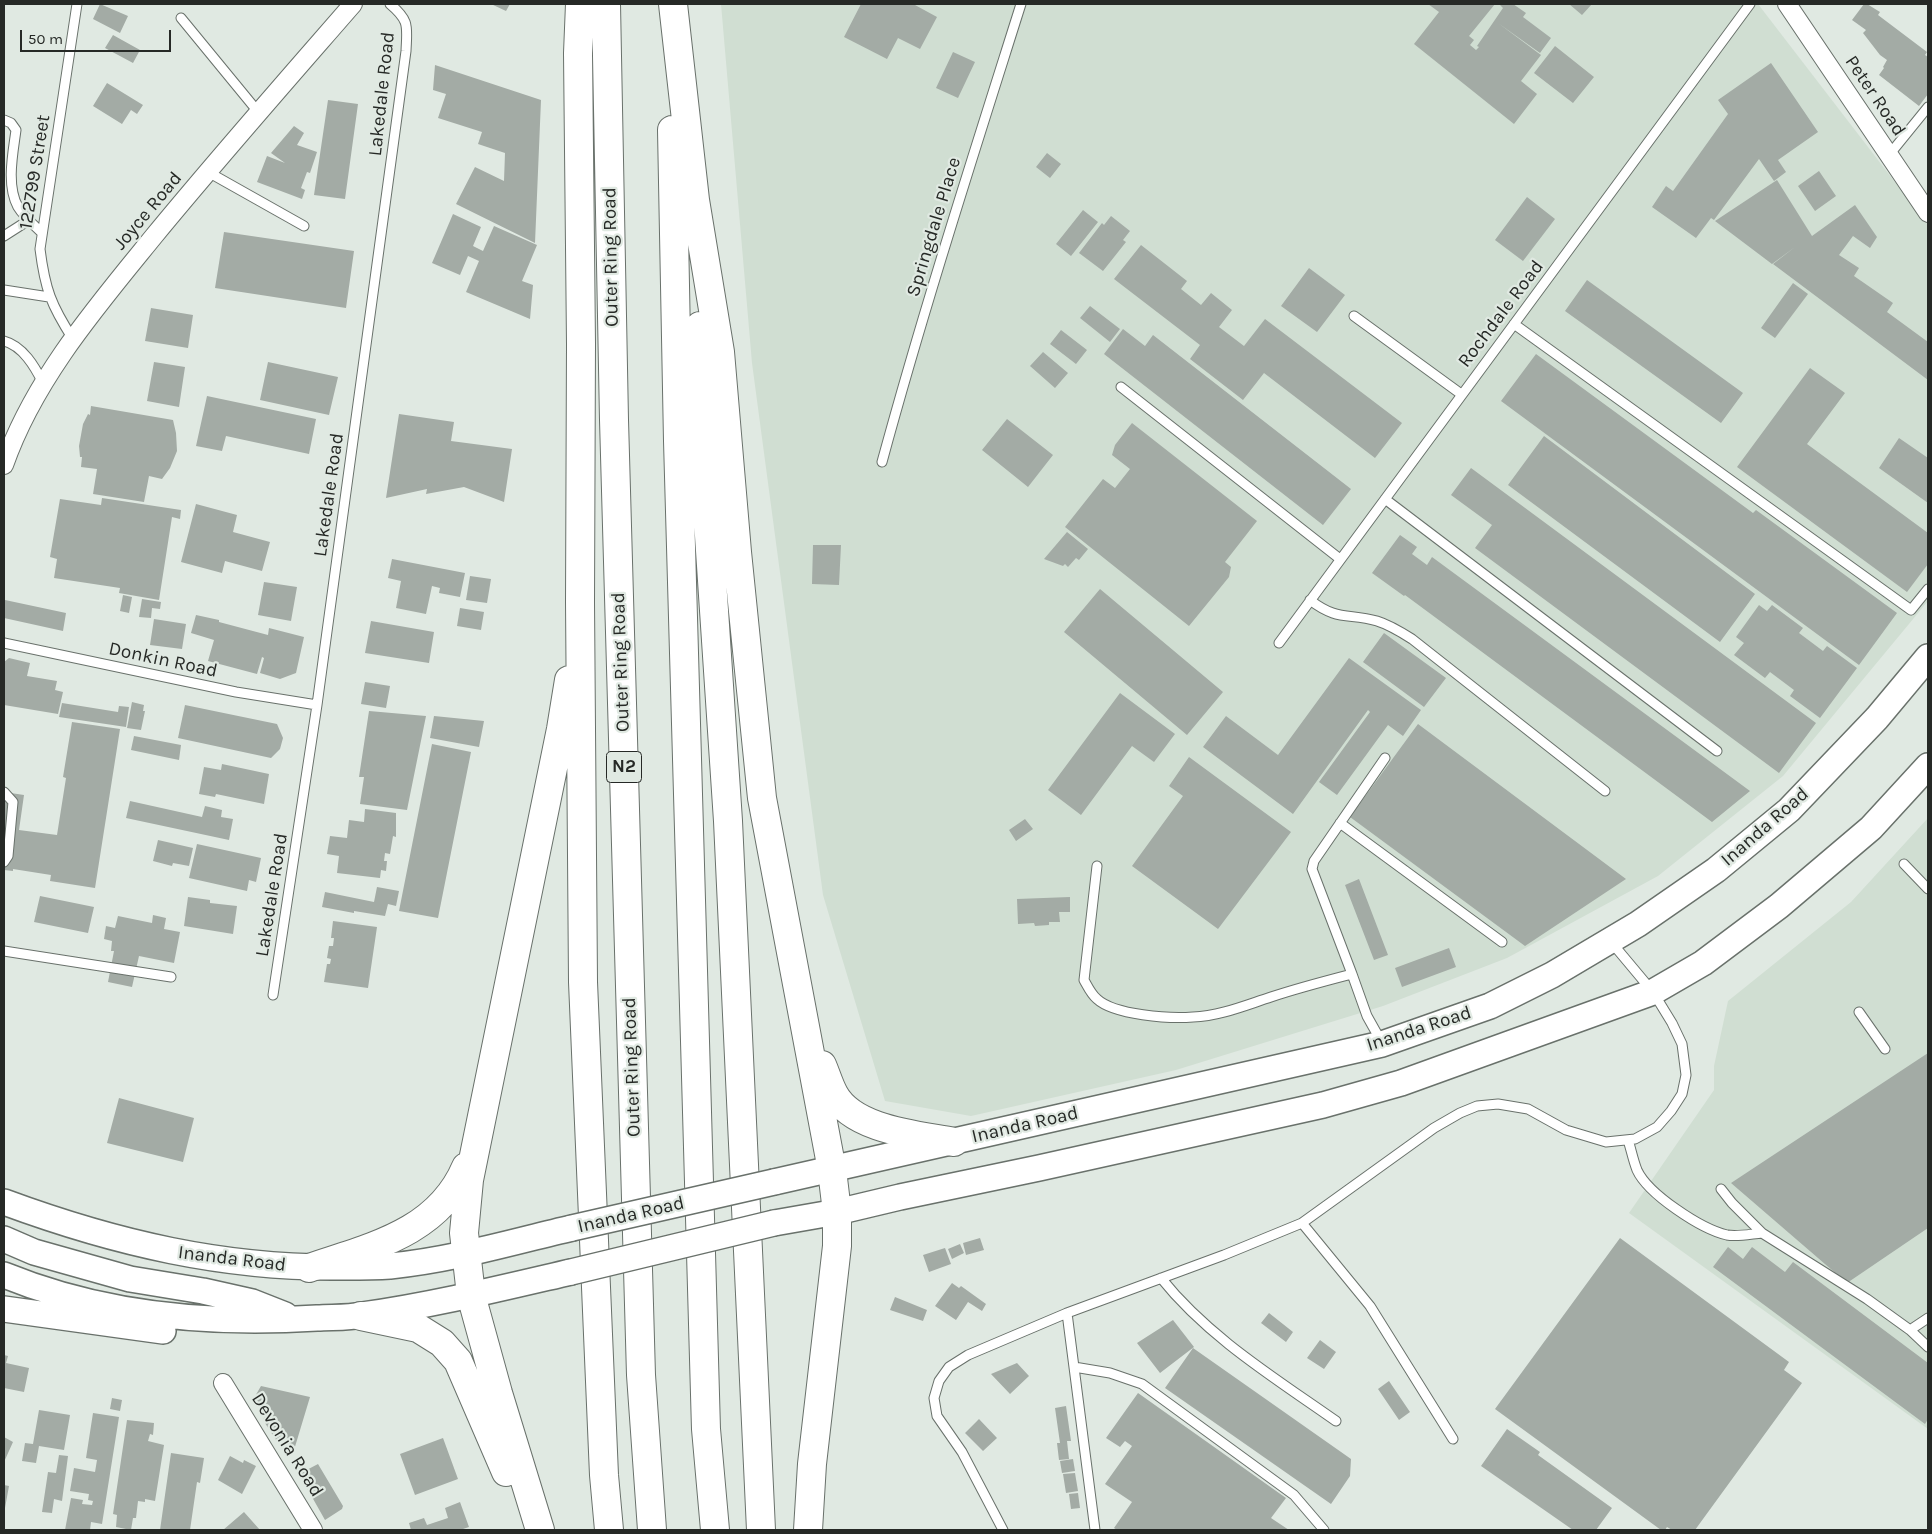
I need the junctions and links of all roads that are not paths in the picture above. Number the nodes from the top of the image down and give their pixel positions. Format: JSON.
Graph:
{"nodes":[{"id":1,"x":77,"y":4,"type":"edge"},
{"id":2,"x":353,"y":4,"type":"edge"},
{"id":3,"x":390,"y":4,"type":"edge"},
{"id":4,"x":580,"y":4,"type":"edge"},
{"id":5,"x":606,"y":4,"type":"edge"},
{"id":6,"x":671,"y":4,"type":"edge"},
{"id":7,"x":1021,"y":4,"type":"edge"},
{"id":8,"x":1750,"y":4,"type":"edge"},
{"id":9,"x":1787,"y":4,"type":"edge"},
{"id":10,"x":181,"y":18,"type":"dead end"},
{"id":11,"x":1928,"y":107,"type":"edge"},
{"id":12,"x":259,"y":113,"type":"junction"},
{"id":13,"x":4,"y":120,"type":"edge"},
{"id":14,"x":1889,"y":155,"type":"junction"},
{"id":15,"x":208,"y":172,"type":"junction"},
{"id":16,"x":695,"y":200,"type":"junction"},
{"id":17,"x":1928,"y":213,"type":"edge"},
{"id":18,"x":29,"y":220,"type":"junction"},
{"id":19,"x":304,"y":226,"type":"dead end"},
{"id":20,"x":42,"y":233,"type":"junction"},
{"id":21,"x":4,"y":236,"type":"edge"},
{"id":22,"x":4,"y":290,"type":"edge"},
{"id":23,"x":49,"y":297,"type":"junction"},
{"id":24,"x":1354,"y":316,"type":"dead end"},
{"id":25,"x":1514,"y":324,"type":"junction"},
{"id":26,"x":73,"y":339,"type":"junction"},
{"id":27,"x":4,"y":341,"type":"edge"},
{"id":28,"x":44,"y":383,"type":"junction"},
{"id":29,"x":1122,"y":387,"type":"dead end"},
{"id":30,"x":1461,"y":394,"type":"junction"},
{"id":31,"x":882,"y":462,"type":"dead end"},
{"id":32,"x":4,"y":465,"type":"edge"},
{"id":33,"x":1385,"y":498,"type":"junction"},
{"id":34,"x":1340,"y":559,"type":"junction"},
{"id":35,"x":1928,"y":589,"type":"edge"},
{"id":36,"x":1310,"y":600,"type":"junction"},
{"id":37,"x":580,"y":602,"type":"junction"},
{"id":38,"x":1279,"y":642,"type":"dead end"},
{"id":39,"x":4,"y":643,"type":"edge"},
{"id":40,"x":1928,"y":657,"type":"edge"},
{"id":41,"x":316,"y":705,"type":"junction"},
{"id":42,"x":1717,"y":751,"type":"dead end"},
{"id":43,"x":1385,"y":758,"type":"dead end"},
{"id":44,"x":1928,"y":766,"type":"edge"},
{"id":45,"x":1605,"y":791,"type":"dead end"},
{"id":46,"x":4,"y":792,"type":"edge"},
{"id":47,"x":1340,"y":823,"type":"junction"},
{"id":48,"x":4,"y":862,"type":"edge"},
{"id":49,"x":1904,"y":864,"type":"dead end"},
{"id":50,"x":1097,"y":866,"type":"dead end"},
{"id":51,"x":1928,"y":889,"type":"edge"},
{"id":52,"x":1610,"y":941,"type":"junction"},
{"id":53,"x":1502,"y":942,"type":"dead end"},
{"id":54,"x":4,"y":951,"type":"edge"},
{"id":55,"x":1352,"y":974,"type":"junction"},
{"id":56,"x":172,"y":977,"type":"dead end"},
{"id":57,"x":1653,"y":992,"type":"junction"},
{"id":58,"x":273,"y":995,"type":"dead end"},
{"id":59,"x":802,"y":1012,"type":"junction"},
{"id":60,"x":1859,"y":1012,"type":"dead end"},
{"id":61,"x":1382,"y":1044,"type":"junction"},
{"id":62,"x":1885,"y":1049,"type":"dead end"},
{"id":63,"x":1628,"y":1140,"type":"junction"},
{"id":64,"x":476,"y":1142,"type":"junction"},
{"id":65,"x":954,"y":1142,"type":"junction"},
{"id":66,"x":832,"y":1170,"type":"junction"},
{"id":67,"x":1720,"y":1189,"type":"dead end"},
{"id":68,"x":4,"y":1202,"type":"edge"},
{"id":69,"x":837,"y":1212,"type":"junction"},
{"id":70,"x":1302,"y":1223,"type":"junction"},
{"id":71,"x":1762,"y":1233,"type":"junction"},
{"id":72,"x":4,"y":1239,"type":"edge"},
{"id":73,"x":465,"y":1253,"type":"junction"},
{"id":74,"x":309,"y":1268,"type":"junction"},
{"id":75,"x":4,"y":1275,"type":"edge"},
{"id":76,"x":1161,"y":1278,"type":"junction"},
{"id":77,"x":470,"y":1295,"type":"junction"},
{"id":78,"x":4,"y":1309,"type":"edge"},
{"id":79,"x":1067,"y":1313,"type":"junction"},
{"id":80,"x":361,"y":1316,"type":"junction"},
{"id":81,"x":1928,"y":1318,"type":"edge"},
{"id":82,"x":296,"y":1320,"type":"junction"},
{"id":83,"x":1910,"y":1330,"type":"junction"},
{"id":84,"x":1928,"y":1347,"type":"edge"},
{"id":85,"x":1074,"y":1367,"type":"junction"},
{"id":86,"x":223,"y":1383,"type":"dead end"},
{"id":87,"x":1336,"y":1421,"type":"dead end"},
{"id":88,"x":1453,"y":1438,"type":"dead end"},
{"id":89,"x":313,"y":1530,"type":"edge"},
{"id":90,"x":532,"y":1530,"type":"edge"},
{"id":91,"x":540,"y":1530,"type":"edge"},
{"id":92,"x":609,"y":1530,"type":"edge"},
{"id":93,"x":652,"y":1530,"type":"edge"},
{"id":94,"x":714,"y":1530,"type":"edge"},
{"id":95,"x":761,"y":1530,"type":"edge"},
{"id":96,"x":808,"y":1530,"type":"edge"},
{"id":97,"x":1004,"y":1530,"type":"edge"},
{"id":98,"x":1095,"y":1530,"type":"edge"},
{"id":99,"x":1324,"y":1530,"type":"edge"}],
"edges":[{"from":1,"to":20,"type":"lane","name":"122799 Street"},
{"from":2,"to":12,"type":"street","name":"Joyce Road"},
{"from":3,"to":41,"type":"lane","name":"Lakedale Road"},
{"from":4,"to":37,"type":"highway"},
{"from":5,"to":93,"type":"highway","name":"Outer Ring Road","number":"N2"},
{"from":6,"to":16,"type":"highway"},
{"from":6,"to":94,"type":"highway"},
{"from":7,"to":31,"type":"lane","name":"Springdale Place"},
{"from":8,"to":25,"type":"lane","name":"Rochdale Road"},
{"from":9,"to":14,"type":"street","name":"Peter Road"},
{"from":10,"to":12,"type":"lane"},
{"from":11,"to":14,"type":"lane"},
{"from":12,"to":15,"type":"street","name":"Joyce Road"},
{"from":13,"to":18,"type":"lane"},
{"from":14,"to":17,"type":"street","name":"Peter Road"},
{"from":15,"to":19,"type":"lane"},
{"from":15,"to":26,"type":"street","name":"Joyce Road"},
{"from":16,"to":59,"type":"highway"},
{"from":16,"to":95,"type":"highway"},
{"from":18,"to":20,"type":"lane"},
{"from":18,"to":21,"type":"lane"},
{"from":20,"to":23,"type":"lane","name":"122799 Street"},
{"from":22,"to":23,"type":"lane"},
{"from":23,"to":26,"type":"lane","name":"122799 Street"},
{"from":24,"to":30,"type":"lane"},
{"from":25,"to":30,"type":"lane","name":"Rochdale Road"},
{"from":25,"to":35,"type":"lane"},
{"from":26,"to":28,"type":"street","name":"Joyce Road"},
{"from":27,"to":28,"type":"lane"},
{"from":28,"to":32,"type":"street","name":"Joyce Road"},
{"from":29,"to":34,"type":"lane"},
{"from":30,"to":33,"type":"lane","name":"Rochdale Road"},
{"from":33,"to":34,"type":"lane","name":"Rochdale Road"},
{"from":33,"to":42,"type":"lane"},
{"from":34,"to":36,"type":"lane","name":"Rochdale Road"},
{"from":36,"to":38,"type":"lane","name":"Rochdale Road"},
{"from":36,"to":45,"type":"lane"},
{"from":37,"to":64,"type":"highway"},
{"from":37,"to":92,"type":"highway"},
{"from":39,"to":41,"type":"lane","name":"Donkin Road"},
{"from":40,"to":52,"type":"main road","name":"Inanda Road"},
{"from":41,"to":58,"type":"lane","name":"Lakedale Road"},
{"from":43,"to":47,"type":"lane"},
{"from":44,"to":57,"type":"main road"},
{"from":46,"to":48,"type":"lane"},
{"from":47,"to":53,"type":"lane"},
{"from":47,"to":55,"type":"lane"},
{"from":49,"to":51,"type":"lane"},
{"from":50,"to":55,"type":"lane"},
{"from":52,"to":57,"type":"lane"},
{"from":52,"to":61,"type":"main road","name":"Inanda Road"},
{"from":54,"to":56,"type":"lane"},
{"from":55,"to":61,"type":"lane"},
{"from":57,"to":63,"type":"lane"},
{"from":57,"to":69,"type":"main road"},
{"from":59,"to":65,"type":"highway"},
{"from":59,"to":66,"type":"highway"},
{"from":60,"to":62,"type":"lane"},
{"from":61,"to":65,"type":"main road","name":"Inanda Road"},
{"from":63,"to":70,"type":"lane"},
{"from":63,"to":71,"type":"lane"},
{"from":64,"to":73,"type":"highway"},
{"from":64,"to":74,"type":"highway"},
{"from":65,"to":66,"type":"main road","name":"Inanda Road"},
{"from":66,"to":69,"type":"highway"},
{"from":66,"to":73,"type":"main road","name":"Inanda Road","bridge":true},
{"from":67,"to":71,"type":"lane"},
{"from":68,"to":74,"type":"main road","name":"Inanda Road"},
{"from":69,"to":77,"type":"main road","bridge":true},
{"from":69,"to":96,"type":"highway"},
{"from":70,"to":76,"type":"lane"},
{"from":70,"to":88,"type":"lane"},
{"from":71,"to":83,"type":"lane"},
{"from":72,"to":82,"type":"main road"},
{"from":73,"to":74,"type":"main road","name":"Inanda Road"},
{"from":73,"to":77,"type":"highway"},
{"from":75,"to":82,"type":"main road"},
{"from":76,"to":79,"type":"lane"},
{"from":76,"to":87,"type":"lane"},
{"from":77,"to":80,"type":"main road"},
{"from":77,"to":91,"type":"highway"},
{"from":78,"to":82,"type":"main road"},
{"from":79,"to":85,"type":"lane"},
{"from":79,"to":97,"type":"lane"},
{"from":80,"to":82,"type":"main road"},
{"from":80,"to":90,"type":"highway"},
{"from":81,"to":83,"type":"lane"},
{"from":83,"to":84,"type":"lane"},
{"from":85,"to":98,"type":"lane"},
{"from":85,"to":99,"type":"lane"},
{"from":86,"to":89,"type":"street","name":"Devonia Road"}]}
